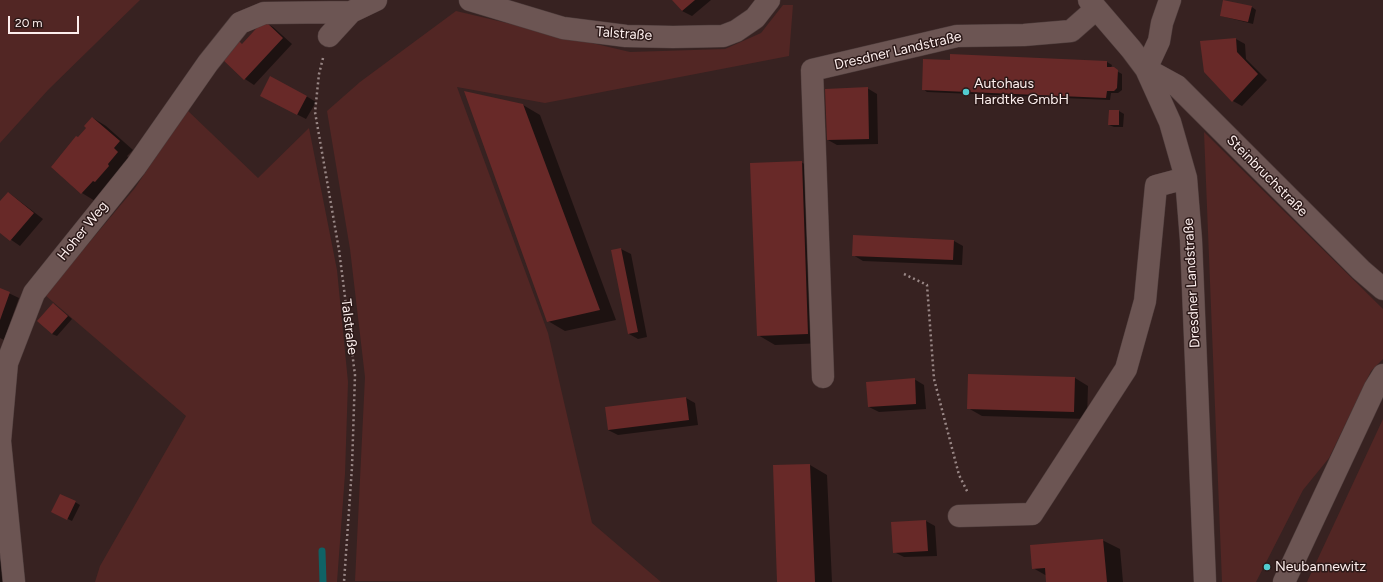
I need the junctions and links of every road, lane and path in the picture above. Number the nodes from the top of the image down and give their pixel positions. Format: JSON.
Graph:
{"nodes":[{"id":1,"x":376,"y":0,"type":"edge"},
{"id":2,"x":470,"y":0,"type":"edge"},
{"id":3,"x":769,"y":0,"type":"edge"},
{"id":4,"x":1170,"y":0,"type":"edge"},
{"id":5,"x":1092,"y":4,"type":"edge"},
{"id":6,"x":351,"y":12,"type":"junction"},
{"id":7,"x":329,"y":36,"type":"dead end"},
{"id":8,"x":1146,"y":69,"type":"junction"},
{"id":9,"x":319,"y":74,"type":"dead end"},
{"id":10,"x":1186,"y":178,"type":"junction"},
{"id":11,"x":904,"y":274,"type":"dead end"},
{"id":12,"x":1383,"y":290,"type":"edge"},
{"id":13,"x":1383,"y":375,"type":"edge"},
{"id":14,"x":823,"y":377,"type":"dead end"},
{"id":15,"x":969,"y":516,"type":"joint"},
{"id":16,"x":14,"y":582,"type":"edge"},
{"id":17,"x":344,"y":582,"type":"edge"},
{"id":18,"x":1205,"y":582,"type":"edge"},
{"id":19,"x":1284,"y":582,"type":"edge"}],
"edges":[{"from":1,"to":6,"type":"street"},
{"from":2,"to":3,"type":"street","name":"Talstraße"},
{"from":4,"to":8,"type":"street"},
{"from":5,"to":8,"type":"street","name":"Dresdner Landstraße"},
{"from":5,"to":14,"type":"street","name":"Dresdner Landstraße"},
{"from":6,"to":7,"type":"street"},
{"from":6,"to":16,"type":"street","name":"Hoher Weg"},
{"from":8,"to":10,"type":"street","name":"Dresdner Landstraße"},
{"from":8,"to":12,"type":"street","name":"Steinbruchstraße"},
{"from":9,"to":17,"type":"path","name":"Talstraße"},
{"from":10,"to":15,"type":"street"},
{"from":10,"to":18,"type":"street","name":"Dresdner Landstraße"},
{"from":11,"to":15,"type":"path"},
{"from":13,"to":19,"type":"street"}]}
